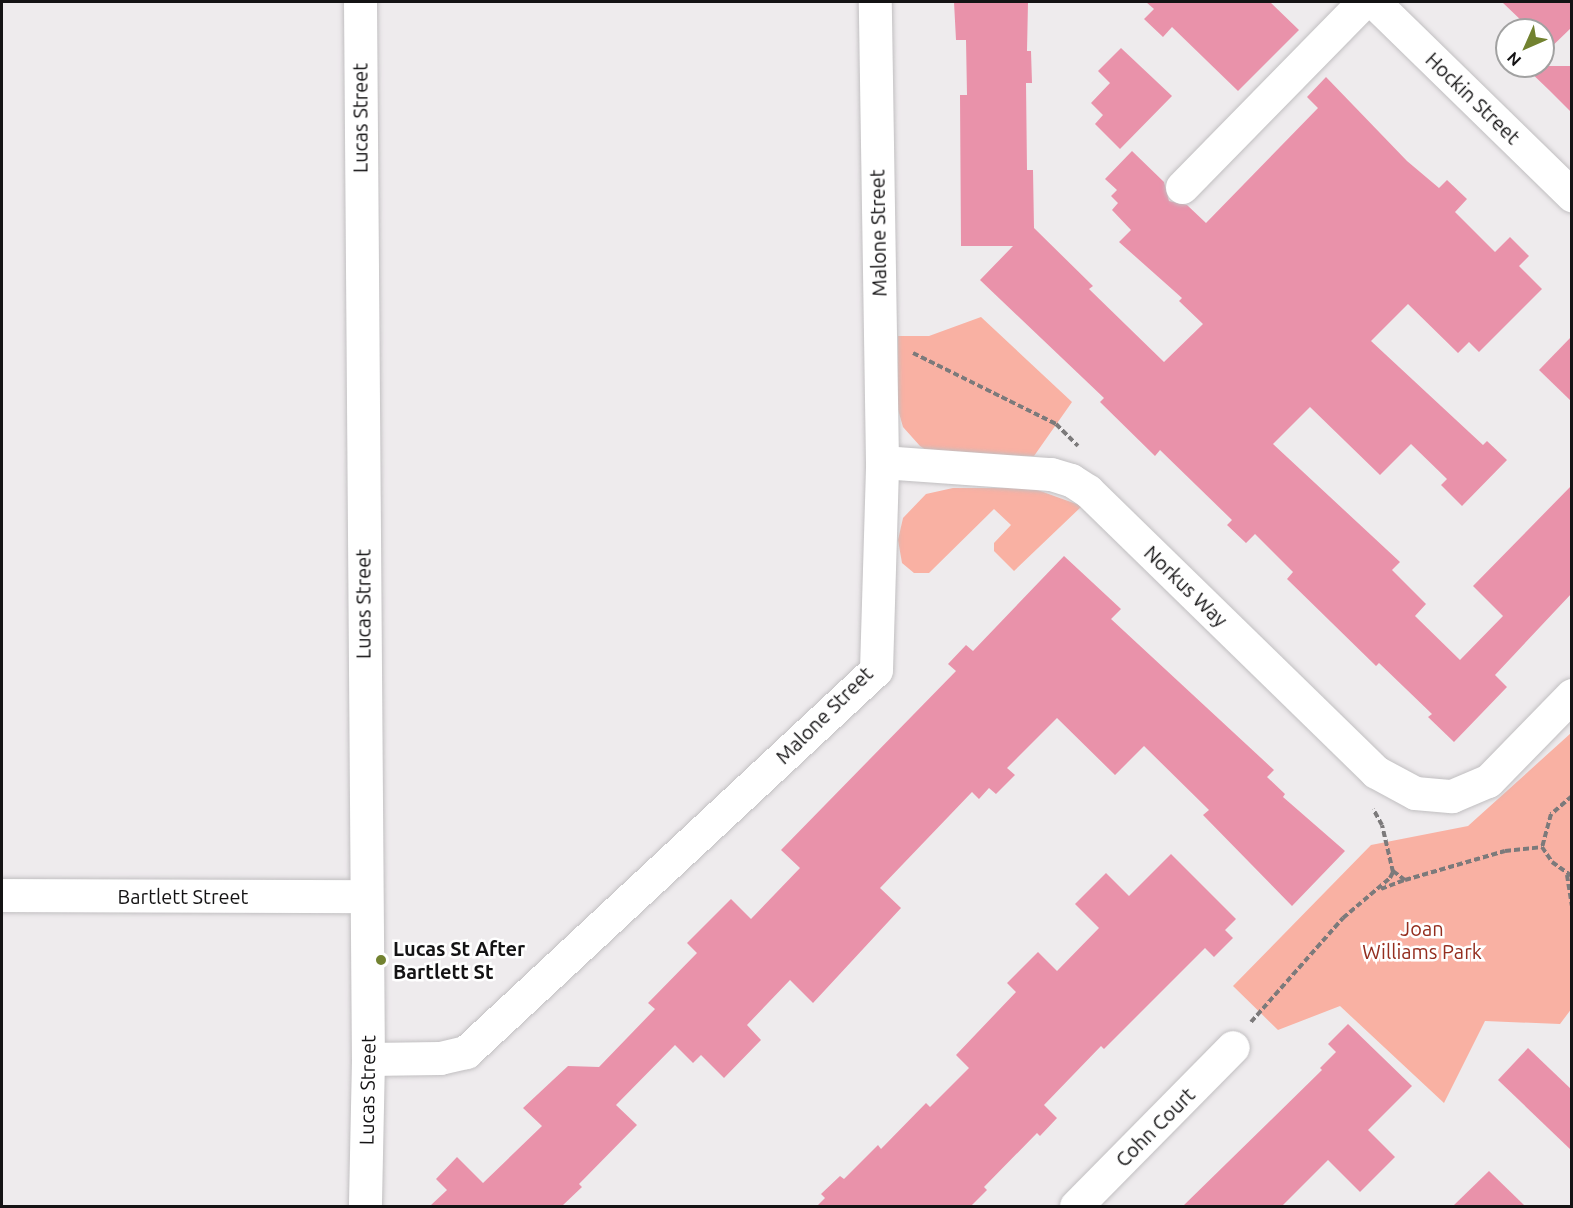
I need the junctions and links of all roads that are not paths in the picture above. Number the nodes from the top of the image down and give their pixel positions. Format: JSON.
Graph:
{"nodes":[{"id":1,"x":360,"y":2,"type":"edge"},
{"id":2,"x":875,"y":2,"type":"edge"},
{"id":3,"x":1363,"y":2,"type":"edge"},
{"id":4,"x":1374,"y":2,"type":"edge"},
{"id":5,"x":1182,"y":187,"type":"dead end"},
{"id":6,"x":1572,"y":195,"type":"edge"},
{"id":7,"x":882,"y":462,"type":"junction"},
{"id":8,"x":1572,"y":695,"type":"edge"},
{"id":9,"x":2,"y":895,"type":"edge"},
{"id":10,"x":365,"y":896,"type":"junction"},
{"id":11,"x":1233,"y":1047,"type":"road end"},
{"id":12,"x":368,"y":1059,"type":"junction"},
{"id":13,"x":365,"y":1206,"type":"edge"},
{"id":14,"x":1076,"y":1206,"type":"edge"}],
"edges":[{"from":1,"to":10,"type":"street","name":"Lucas Street"},
{"from":2,"to":7,"type":"street","name":"Malone Street"},
{"from":3,"to":5,"type":"street"},
{"from":4,"to":6,"type":"street","name":"Hockin Street"},
{"from":7,"to":8,"type":"street","name":"Norkus Way"},
{"from":7,"to":12,"type":"street","name":"Malone Street"},
{"from":9,"to":10,"type":"street","name":"Bartlett Street"},
{"from":10,"to":12,"type":"street","name":"Lucas Street"},
{"from":11,"to":14,"type":"street","name":"Cohn Court"},
{"from":12,"to":13,"type":"street","name":"Lucas Street"}]}
